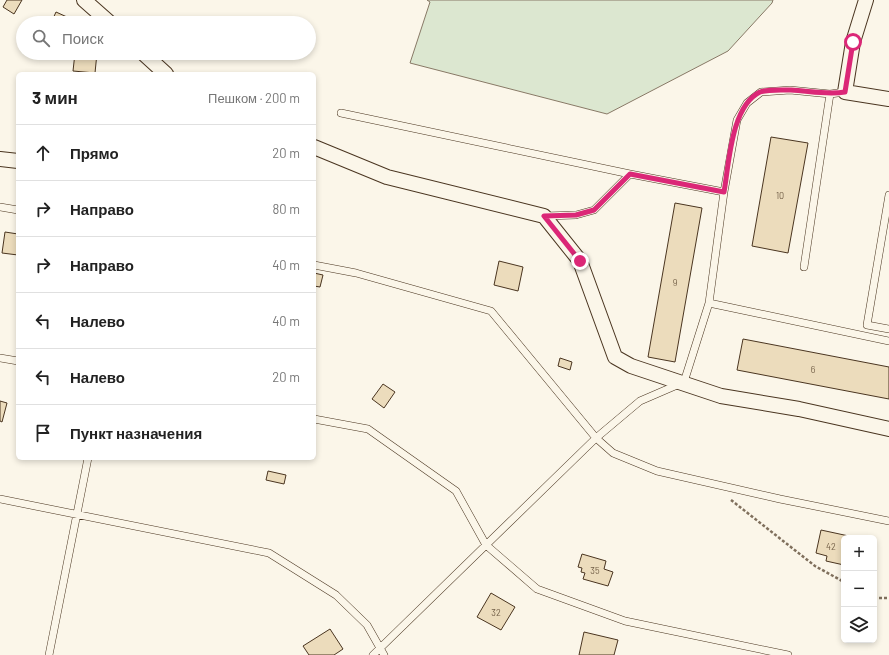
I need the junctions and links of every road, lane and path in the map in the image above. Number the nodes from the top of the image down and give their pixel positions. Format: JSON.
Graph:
{"nodes":[{"id":1,"x":84,"y":0,"type":"edge"},
{"id":2,"x":866,"y":0,"type":"edge"},
{"id":3,"x":102,"y":16,"type":"edge"},
{"id":4,"x":151,"y":60,"type":"edge"},
{"id":5,"x":164,"y":72,"type":"edge"},
{"id":6,"x":845,"y":92,"type":"junction"},
{"id":7,"x":830,"y":94,"type":"junction"},
{"id":8,"x":889,"y":100,"type":"edge"},
{"id":9,"x":341,"y":113,"type":"dead end"},
{"id":10,"x":316,"y":148,"type":"edge"},
{"id":11,"x":0,"y":159,"type":"edge"},
{"id":12,"x":16,"y":162,"type":"edge"},
{"id":13,"x":630,"y":174,"type":"junction"},
{"id":14,"x":724,"y":192,"type":"junction"},
{"id":15,"x":889,"y":195,"type":"edge"},
{"id":16,"x":0,"y":207,"type":"edge"},
{"id":17,"x":16,"y":210,"type":"edge"},
{"id":18,"x":544,"y":216,"type":"junction"},
{"id":19,"x":316,"y":265,"type":"edge"},
{"id":20,"x":804,"y":267,"type":"dead end"},
{"id":21,"x":709,"y":303,"type":"junction"},
{"id":22,"x":889,"y":329,"type":"edge"},
{"id":23,"x":889,"y":341,"type":"edge"},
{"id":24,"x":0,"y":358,"type":"edge"},
{"id":25,"x":16,"y":361,"type":"edge"},
{"id":26,"x":684,"y":382,"type":"junction"},
{"id":27,"x":316,"y":419,"type":"edge"},
{"id":28,"x":889,"y":429,"type":"edge"},
{"id":29,"x":596,"y":438,"type":"junction"},
{"id":30,"x":88,"y":460,"type":"edge"},
{"id":31,"x":729,"y":498,"type":"dead end"},
{"id":32,"x":0,"y":499,"type":"edge"},
{"id":33,"x":77,"y":516,"type":"junction"},
{"id":34,"x":889,"y":521,"type":"edge"},
{"id":35,"x":486,"y":545,"type":"junction"},
{"id":36,"x":841,"y":580,"type":"edge"},
{"id":37,"x":877,"y":598,"type":"edge"},
{"id":38,"x":889,"y":598,"type":"edge"},
{"id":39,"x":382,"y":652,"type":"edge"},
{"id":40,"x":49,"y":655,"type":"edge"},
{"id":41,"x":373,"y":655,"type":"edge"},
{"id":42,"x":788,"y":655,"type":"edge"}],
"edges":[{"from":1,"to":3,"type":"street"},
{"from":2,"to":6,"type":"street"},
{"from":4,"to":5,"type":"street"},
{"from":6,"to":7,"type":"lane"},
{"from":6,"to":8,"type":"street"},
{"from":7,"to":14,"type":"lane"},
{"from":7,"to":20,"type":"lane"},
{"from":9,"to":13,"type":"lane"},
{"from":10,"to":18,"type":"street"},
{"from":11,"to":12,"type":"street"},
{"from":13,"to":14,"type":"lane"},
{"from":13,"to":18,"type":"lane"},
{"from":14,"to":21,"type":"lane"},
{"from":15,"to":22,"type":"lane"},
{"from":16,"to":17,"type":"lane"},
{"from":18,"to":26,"type":"street"},
{"from":19,"to":29,"type":"lane"},
{"from":21,"to":23,"type":"lane"},
{"from":21,"to":26,"type":"lane"},
{"from":24,"to":25,"type":"lane"},
{"from":26,"to":28,"type":"street"},
{"from":26,"to":29,"type":"lane"},
{"from":27,"to":35,"type":"lane"},
{"from":29,"to":34,"type":"lane"},
{"from":29,"to":35,"type":"lane"},
{"from":30,"to":33,"type":"lane"},
{"from":31,"to":36,"type":"path"},
{"from":32,"to":33,"type":"lane"},
{"from":33,"to":39,"type":"lane"},
{"from":33,"to":40,"type":"lane"},
{"from":35,"to":39,"type":"lane"},
{"from":35,"to":42,"type":"lane"},
{"from":37,"to":38,"type":"path"},
{"from":39,"to":41,"type":"lane"}]}
